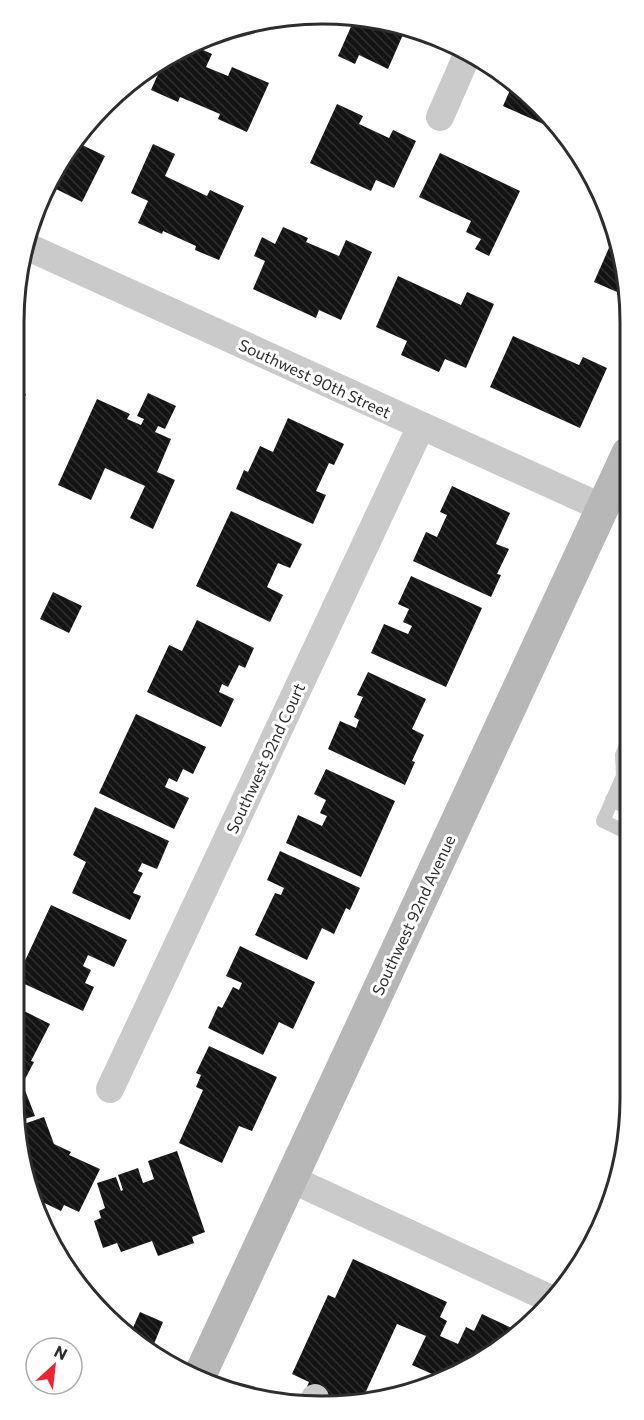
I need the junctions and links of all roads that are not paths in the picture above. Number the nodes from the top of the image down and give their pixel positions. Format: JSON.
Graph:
{"nodes":[{"id":1,"x":465,"y":61,"type":"edge"},
{"id":2,"x":440,"y":117,"type":"dead end"},
{"id":3,"x":33,"y":249,"type":"edge"},
{"id":4,"x":421,"y":426,"type":"junction"},
{"id":5,"x":620,"y":471,"type":"edge"},
{"id":6,"x":603,"y":508,"type":"junction"},
{"id":7,"x":620,"y":785,"type":"edge"},
{"id":8,"x":612,"y":800,"type":"junction"},
{"id":9,"x":620,"y":804,"type":"edge"},
{"id":10,"x":620,"y":829,"type":"edge"},
{"id":11,"x":110,"y":1089,"type":"dead end"},
{"id":12,"x":291,"y":1179,"type":"junction"},
{"id":13,"x":545,"y":1295,"type":"edge"},
{"id":14,"x":203,"y":1371,"type":"edge"}],
"edges":[{"from":1,"to":2,"type":"street"},
{"from":3,"to":4,"type":"street","name":"Southwest 90th Street"},
{"from":4,"to":6,"type":"street","name":"Southwest 90th Street"},
{"from":4,"to":11,"type":"street","name":"Southwest 92nd Court"},
{"from":5,"to":6,"type":"street","name":"Southwest 92nd Avenue"},
{"from":6,"to":12,"type":"street","name":"Southwest 92nd Avenue"},
{"from":7,"to":8,"type":"lane"},
{"from":8,"to":9,"type":"lane"},
{"from":8,"to":10,"type":"lane"},
{"from":12,"to":13,"type":"street"},
{"from":12,"to":14,"type":"street","name":"Southwest 92nd Avenue"}]}
